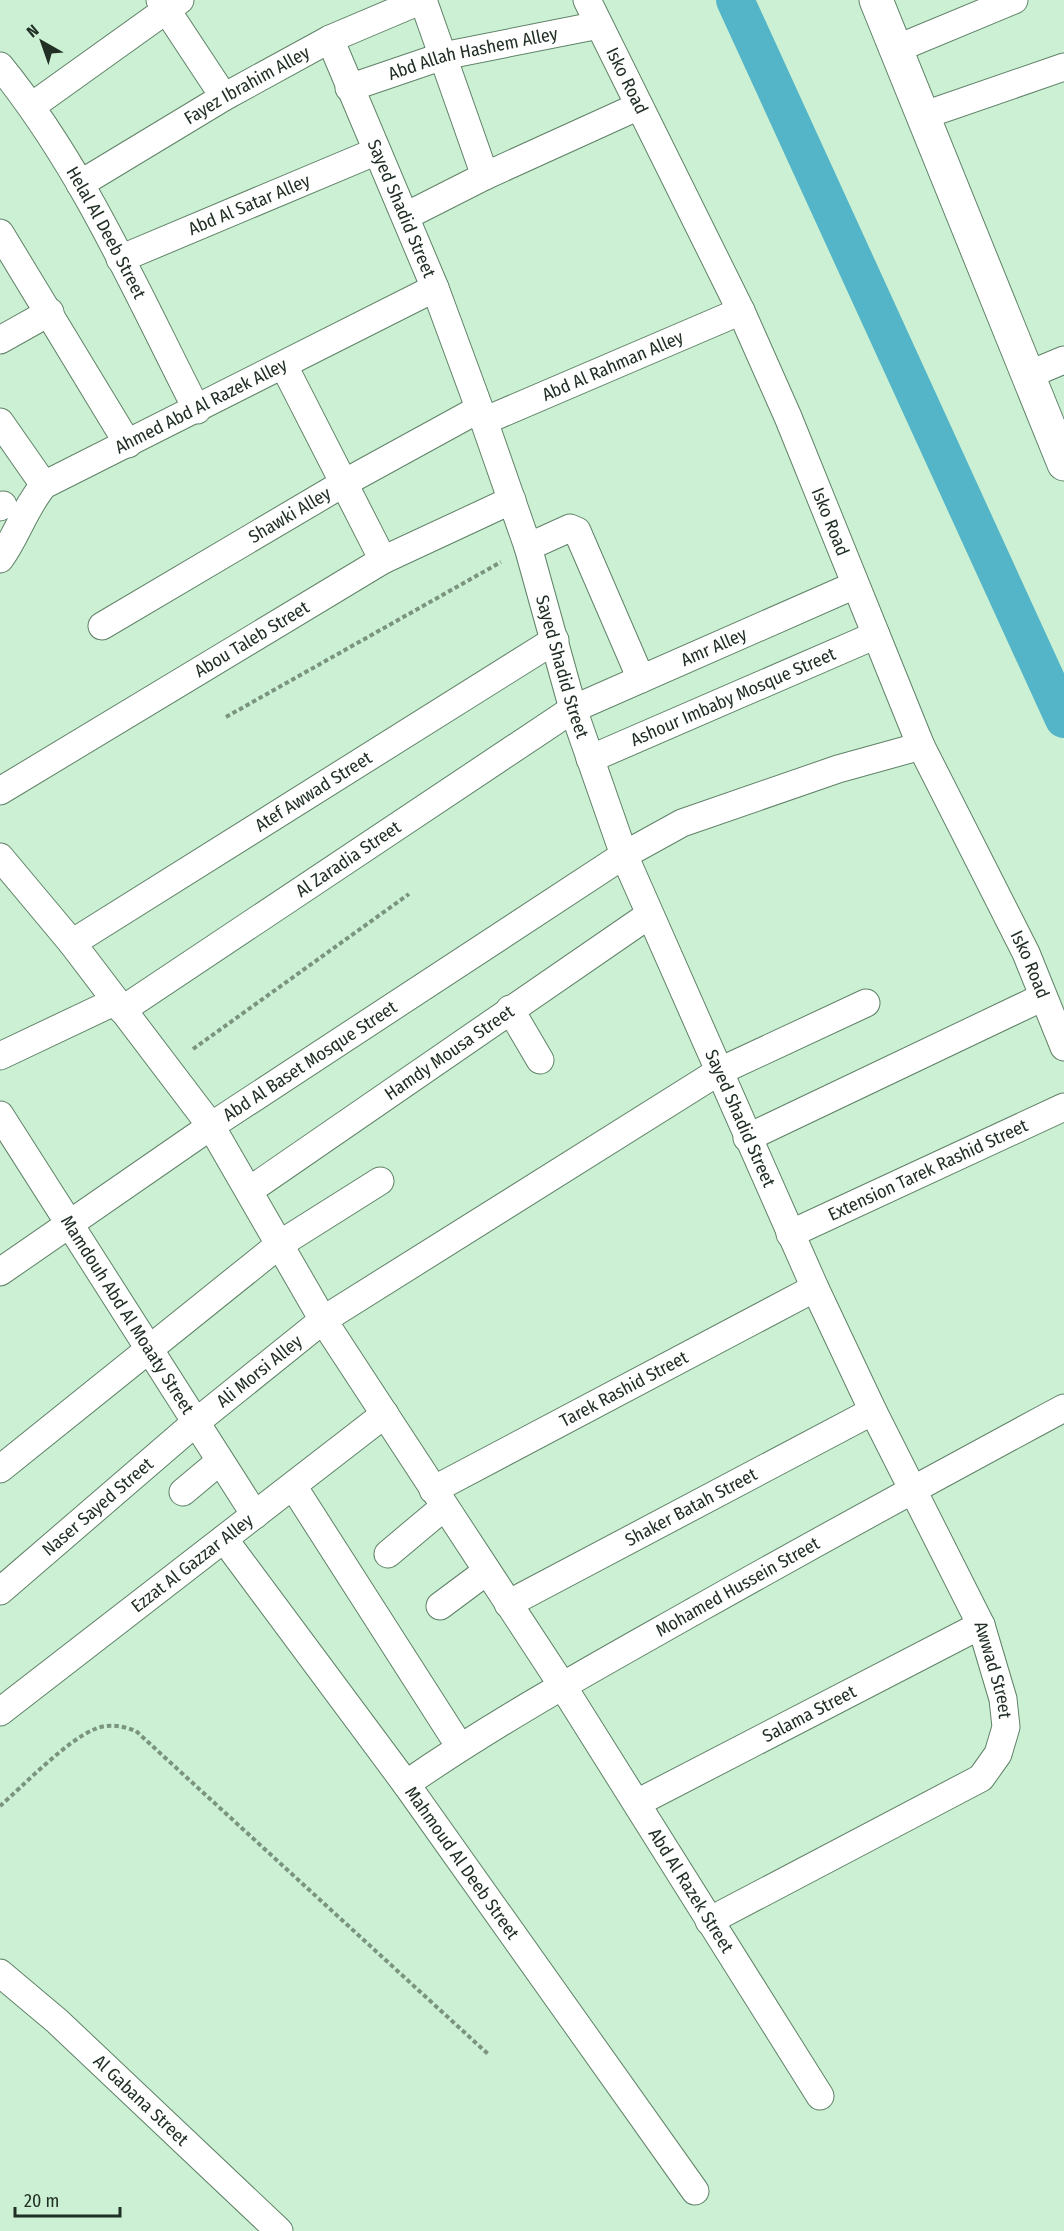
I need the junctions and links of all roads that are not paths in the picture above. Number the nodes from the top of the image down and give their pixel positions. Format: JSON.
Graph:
{"nodes":[{"id":1,"x":422,"y":0,"type":"edge"},
{"id":2,"x":586,"y":0,"type":"edge"},
{"id":3,"x":876,"y":0,"type":"edge"},
{"id":4,"x":1014,"y":0,"type":"edge"},
{"id":5,"x":169,"y":3,"type":"edge"},
{"id":6,"x":599,"y":25,"type":"junction"},
{"id":7,"x":330,"y":39,"type":"junction"},
{"id":8,"x":896,"y":49,"type":"junction"},
{"id":9,"x":443,"y":56,"type":"junction"},
{"id":10,"x":0,"y":66,"type":"edge"},
{"id":11,"x":1064,"y":67,"type":"edge"},
{"id":12,"x":349,"y":88,"type":"junction"},
{"id":13,"x":224,"y":97,"type":"junction"},
{"id":14,"x":32,"y":106,"type":"junction"},
{"id":15,"x":639,"y":106,"type":"junction"},
{"id":16,"x":922,"y":116,"type":"junction"},
{"id":17,"x":377,"y":151,"type":"junction"},
{"id":18,"x":485,"y":176,"type":"junction"},
{"id":19,"x":80,"y":184,"type":"junction"},
{"id":20,"x":406,"y":216,"type":"junction"},
{"id":21,"x":0,"y":233,"type":"edge"},
{"id":22,"x":120,"y":259,"type":"junction"},
{"id":23,"x":435,"y":288,"type":"junction"},
{"id":24,"x":741,"y":311,"type":"junction"},
{"id":25,"x":50,"y":312,"type":"junction"},
{"id":26,"x":0,"y":340,"type":"edge"},
{"id":27,"x":1064,"y":360,"type":"edge"},
{"id":28,"x":284,"y":366,"type":"junction"},
{"id":29,"x":1028,"y":375,"type":"junction"},
{"id":30,"x":197,"y":410,"type":"junction"},
{"id":31,"x":482,"y":415,"type":"junction"},
{"id":32,"x":0,"y":422,"type":"edge"},
{"id":33,"x":128,"y":444,"type":"junction"},
{"id":34,"x":1061,"y":451,"type":"edge"},
{"id":35,"x":344,"y":483,"type":"junction"},
{"id":36,"x":44,"y":485,"type":"junction"},
{"id":37,"x":512,"y":500,"type":"junction"},
{"id":38,"x":528,"y":547,"type":"junction"},
{"id":39,"x":0,"y":559,"type":"edge"},
{"id":40,"x":383,"y":560,"type":"junction"},
{"id":41,"x":855,"y":585,"type":"junction"},
{"id":42,"x":102,"y":626,"type":"dead end"},
{"id":43,"x":876,"y":635,"type":"junction"},
{"id":44,"x":555,"y":640,"type":"junction"},
{"id":45,"x":641,"y":680,"type":"junction"},
{"id":46,"x":573,"y":709,"type":"junction"},
{"id":47,"x":921,"y":746,"type":"junction"},
{"id":48,"x":590,"y":759,"type":"junction"},
{"id":49,"x":0,"y":791,"type":"edge"},
{"id":50,"x":624,"y":855,"type":"junction"},
{"id":51,"x":0,"y":857,"type":"edge"},
{"id":52,"x":649,"y":915,"type":"junction"},
{"id":53,"x":72,"y":944,"type":"junction"},
{"id":54,"x":1043,"y":997,"type":"junction"},
{"id":55,"x":866,"y":1003,"type":"dead end"},
{"id":56,"x":119,"y":1005,"type":"junction"},
{"id":57,"x":510,"y":1009,"type":"junction"},
{"id":58,"x":1064,"y":1047,"type":"edge"},
{"id":59,"x":0,"y":1056,"type":"edge"},
{"id":60,"x":540,"y":1060,"type":"dead end"},
{"id":61,"x":718,"y":1072,"type":"junction"},
{"id":62,"x":1064,"y":1107,"type":"edge"},
{"id":63,"x":0,"y":1115,"type":"edge"},
{"id":64,"x":211,"y":1126,"type":"junction"},
{"id":65,"x":747,"y":1137,"type":"junction"},
{"id":66,"x":380,"y":1181,"type":"dead end"},
{"id":67,"x":250,"y":1190,"type":"junction"},
{"id":68,"x":70,"y":1223,"type":"junction"},
{"id":69,"x":790,"y":1234,"type":"junction"},
{"id":70,"x":280,"y":1244,"type":"junction"},
{"id":71,"x":0,"y":1272,"type":"edge"},
{"id":72,"x":815,"y":1288,"type":"junction"},
{"id":73,"x":323,"y":1320,"type":"junction"},
{"id":74,"x":148,"y":1349,"type":"junction"},
{"id":75,"x":1064,"y":1408,"type":"edge"},
{"id":76,"x":873,"y":1411,"type":"junction"},
{"id":77,"x":385,"y":1414,"type":"junction"},
{"id":78,"x":195,"y":1423,"type":"junction"},
{"id":79,"x":220,"y":1461,"type":"junction"},
{"id":80,"x":0,"y":1469,"type":"edge"},
{"id":81,"x":293,"y":1486,"type":"junction"},
{"id":82,"x":911,"y":1490,"type":"junction"},
{"id":83,"x":183,"y":1492,"type":"dead end"},
{"id":84,"x":438,"y":1498,"type":"junction"},
{"id":85,"x":255,"y":1515,"type":"junction"},
{"id":86,"x":224,"y":1539,"type":"junction"},
{"id":87,"x":388,"y":1554,"type":"dead end"},
{"id":88,"x":487,"y":1571,"type":"junction"},
{"id":89,"x":0,"y":1591,"type":"edge"},
{"id":90,"x":508,"y":1604,"type":"junction"},
{"id":91,"x":440,"y":1606,"type":"dead end"},
{"id":92,"x":981,"y":1625,"type":"junction"},
{"id":93,"x":562,"y":1685,"type":"junction"},
{"id":94,"x":0,"y":1712,"type":"edge"},
{"id":95,"x":460,"y":1747,"type":"junction"},
{"id":96,"x":406,"y":1784,"type":"junction"},
{"id":97,"x":637,"y":1803,"type":"junction"},
{"id":98,"x":710,"y":1922,"type":"junction"},
{"id":99,"x":0,"y":1973,"type":"edge"},
{"id":100,"x":820,"y":2096,"type":"dead end"},
{"id":101,"x":695,"y":2192,"type":"dead end"},
{"id":102,"x":279,"y":2231,"type":"edge"}],
"edges":[{"from":1,"to":7,"type":"street","name":"Fayez Ibrahim Alley"},
{"from":1,"to":9,"type":"street"},
{"from":2,"to":6,"type":"street","name":"Isko Road"},
{"from":3,"to":8,"type":"street"},
{"from":4,"to":8,"type":"street"},
{"from":5,"to":13,"type":"street"},
{"from":5,"to":14,"type":"street"},
{"from":6,"to":9,"type":"street","name":"Abd Allah Hashem Alley"},
{"from":6,"to":15,"type":"street","name":"Isko Road"},
{"from":7,"to":12,"type":"street","name":"Sayed Shadid Street"},
{"from":7,"to":13,"type":"street","name":"Fayez Ibrahim Alley"},
{"from":8,"to":16,"type":"street"},
{"from":9,"to":12,"type":"street","name":"Abd Allah Hashem Alley"},
{"from":9,"to":18,"type":"street"},
{"from":10,"to":14,"type":"street","name":"Helal Al Deeb Street"},
{"from":11,"to":16,"type":"street"},
{"from":12,"to":17,"type":"street","name":"Sayed Shadid Street"},
{"from":13,"to":19,"type":"street","name":"Fayez Ibrahim Alley"},
{"from":14,"to":19,"type":"street","name":"Helal Al Deeb Street"},
{"from":15,"to":18,"type":"street"},
{"from":15,"to":24,"type":"street","name":"Isko Road"},
{"from":16,"to":29,"type":"street"},
{"from":17,"to":20,"type":"street","name":"Sayed Shadid Street"},
{"from":17,"to":22,"type":"street","name":"Abd Al Satar Alley"},
{"from":18,"to":20,"type":"street"},
{"from":19,"to":22,"type":"street","name":"Helal Al Deeb Street"},
{"from":20,"to":23,"type":"street","name":"Sayed Shadid Street"},
{"from":21,"to":25,"type":"street"},
{"from":22,"to":30,"type":"street","name":"Helal Al Deeb Street"},
{"from":23,"to":28,"type":"street","name":"Ahmed Abd Al Razek Alley"},
{"from":23,"to":31,"type":"street","name":"Sayed Shadid Street"},
{"from":24,"to":31,"type":"street","name":"Abd Al Rahman Alley"},
{"from":24,"to":41,"type":"street","name":"Isko Road"},
{"from":25,"to":26,"type":"street"},
{"from":25,"to":33,"type":"street"},
{"from":27,"to":29,"type":"street"},
{"from":28,"to":30,"type":"street","name":"Ahmed Abd Al Razek Alley"},
{"from":28,"to":35,"type":"street"},
{"from":29,"to":34,"type":"street"},
{"from":30,"to":33,"type":"street","name":"Ahmed Abd Al Razek Alley"},
{"from":31,"to":35,"type":"street","name":"Shawki Alley"},
{"from":31,"to":37,"type":"street","name":"Sayed Shadid Street"},
{"from":32,"to":36,"type":"street"},
{"from":33,"to":36,"type":"street","name":"Ahmed Abd Al Razek Alley"},
{"from":35,"to":40,"type":"street"},
{"from":35,"to":42,"type":"street","name":"Shawki Alley"},
{"from":36,"to":39,"type":"street"},
{"from":37,"to":38,"type":"street","name":"Sayed Shadid Street"},
{"from":37,"to":40,"type":"street","name":"Abou Taleb Street"},
{"from":38,"to":44,"type":"street","name":"Sayed Shadid Street"},
{"from":38,"to":45,"type":"street"},
{"from":40,"to":49,"type":"street","name":"Abou Taleb Street"},
{"from":41,"to":43,"type":"street","name":"Isko Road"},
{"from":41,"to":45,"type":"street","name":"Amr Alley"},
{"from":43,"to":47,"type":"street","name":"Isko Road"},
{"from":43,"to":48,"type":"street","name":"Ashour Imbaby Mosque Street"},
{"from":44,"to":46,"type":"street","name":"Sayed Shadid Street"},
{"from":44,"to":53,"type":"street","name":"Atef Awwad Street"},
{"from":45,"to":46,"type":"street","name":"Amr Alley"},
{"from":46,"to":48,"type":"street","name":"Sayed Shadid Street"},
{"from":46,"to":56,"type":"street","name":"Al Zaradia Street"},
{"from":47,"to":50,"type":"street","name":"Abd Al Baset Mosque Street"},
{"from":47,"to":54,"type":"street","name":"Isko Road"},
{"from":48,"to":50,"type":"street","name":"Sayed Shadid Street"},
{"from":50,"to":52,"type":"street","name":"Sayed Shadid Street"},
{"from":50,"to":64,"type":"street","name":"Abd Al Baset Mosque Street"},
{"from":51,"to":53,"type":"street","name":"Abd Al Razek Street"},
{"from":52,"to":57,"type":"street","name":"Hamdy Mousa Street"},
{"from":52,"to":61,"type":"street","name":"Sayed Shadid Street"},
{"from":53,"to":56,"type":"street","name":"Abd Al Razek Street"},
{"from":54,"to":58,"type":"street","name":"Isko Road"},
{"from":54,"to":65,"type":"street"},
{"from":55,"to":61,"type":"street","name":"Ali Morsi Alley"},
{"from":56,"to":59,"type":"street","name":"Al Zaradia Street"},
{"from":56,"to":64,"type":"street","name":"Abd Al Razek Street"},
{"from":57,"to":60,"type":"street"},
{"from":57,"to":67,"type":"street","name":"Hamdy Mousa Street"},
{"from":61,"to":65,"type":"street","name":"Sayed Shadid Street"},
{"from":61,"to":73,"type":"street","name":"Ali Morsi Alley"},
{"from":62,"to":69,"type":"street","name":"Extension Tarek Rashid Street"},
{"from":63,"to":68,"type":"street","name":"Mamdouh Abd Al Moaaty Street"},
{"from":64,"to":67,"type":"street","name":"Abd Al Razek Street"},
{"from":64,"to":68,"type":"street","name":"Abd Al Baset Mosque Street"},
{"from":65,"to":69,"type":"street","name":"Sayed Shadid Street"},
{"from":66,"to":70,"type":"street"},
{"from":67,"to":70,"type":"street","name":"Abd Al Razek Street"},
{"from":68,"to":71,"type":"street","name":"Abd Al Baset Mosque Street"},
{"from":68,"to":74,"type":"street","name":"Mamdouh Abd Al Moaaty Street"},
{"from":69,"to":72,"type":"street","name":"Sayed Shadid Street"},
{"from":70,"to":73,"type":"street","name":"Abd Al Razek Street"},
{"from":70,"to":74,"type":"street"},
{"from":72,"to":76,"type":"street","name":"Awwad Street"},
{"from":72,"to":84,"type":"street","name":"Tarek Rashid Street"},
{"from":73,"to":77,"type":"street","name":"Abd Al Razek Street"},
{"from":73,"to":78,"type":"street","name":"Ali Morsi Alley"},
{"from":74,"to":78,"type":"street","name":"Mamdouh Abd Al Moaaty Street"},
{"from":74,"to":80,"type":"street"},
{"from":75,"to":82,"type":"street","name":"Mohamed Hussein Street"},
{"from":76,"to":82,"type":"street","name":"Awwad Street"},
{"from":76,"to":90,"type":"street","name":"Shaker Batah Street"},
{"from":77,"to":81,"type":"street","name":"Ezzat Al Gazzar Alley"},
{"from":77,"to":84,"type":"street","name":"Abd Al Razek Street"},
{"from":78,"to":79,"type":"street","name":"Mamdouh Abd Al Moaaty Street"},
{"from":78,"to":89,"type":"street","name":"Naser Sayed Street"},
{"from":79,"to":83,"type":"street"},
{"from":79,"to":85,"type":"street","name":"Mamdouh Abd Al Moaaty Street"},
{"from":81,"to":85,"type":"street","name":"Ezzat Al Gazzar Alley"},
{"from":81,"to":95,"type":"street"},
{"from":82,"to":92,"type":"street","name":"Awwad Street"},
{"from":82,"to":93,"type":"street","name":"Mohamed Hussein Street"},
{"from":84,"to":87,"type":"street","name":"Tarek Rashid Street"},
{"from":84,"to":88,"type":"street","name":"Abd Al Razek Street"},
{"from":85,"to":86,"type":"street","name":"Ezzat Al Gazzar Alley"},
{"from":86,"to":94,"type":"street","name":"Ezzat Al Gazzar Alley"},
{"from":86,"to":96,"type":"street","name":"Mahmoud Al Deeb Street"},
{"from":88,"to":90,"type":"street","name":"Abd Al Razek Street"},
{"from":88,"to":91,"type":"street"},
{"from":90,"to":93,"type":"street","name":"Abd Al Razek Street"},
{"from":92,"to":97,"type":"street","name":"Salama Street"},
{"from":92,"to":98,"type":"street","name":"Awwad Street"},
{"from":93,"to":95,"type":"street","name":"Mohamed Hussein Street"},
{"from":93,"to":97,"type":"street","name":"Abd Al Razek Street"},
{"from":95,"to":96,"type":"street","name":"Mohamed Hussein Street"},
{"from":96,"to":101,"type":"street","name":"Mahmoud Al Deeb Street"},
{"from":97,"to":98,"type":"street","name":"Abd Al Razek Street"},
{"from":98,"to":100,"type":"street","name":"Abd Al Razek Street"},
{"from":99,"to":102,"type":"street","name":"Al Gabana Street"}]}
